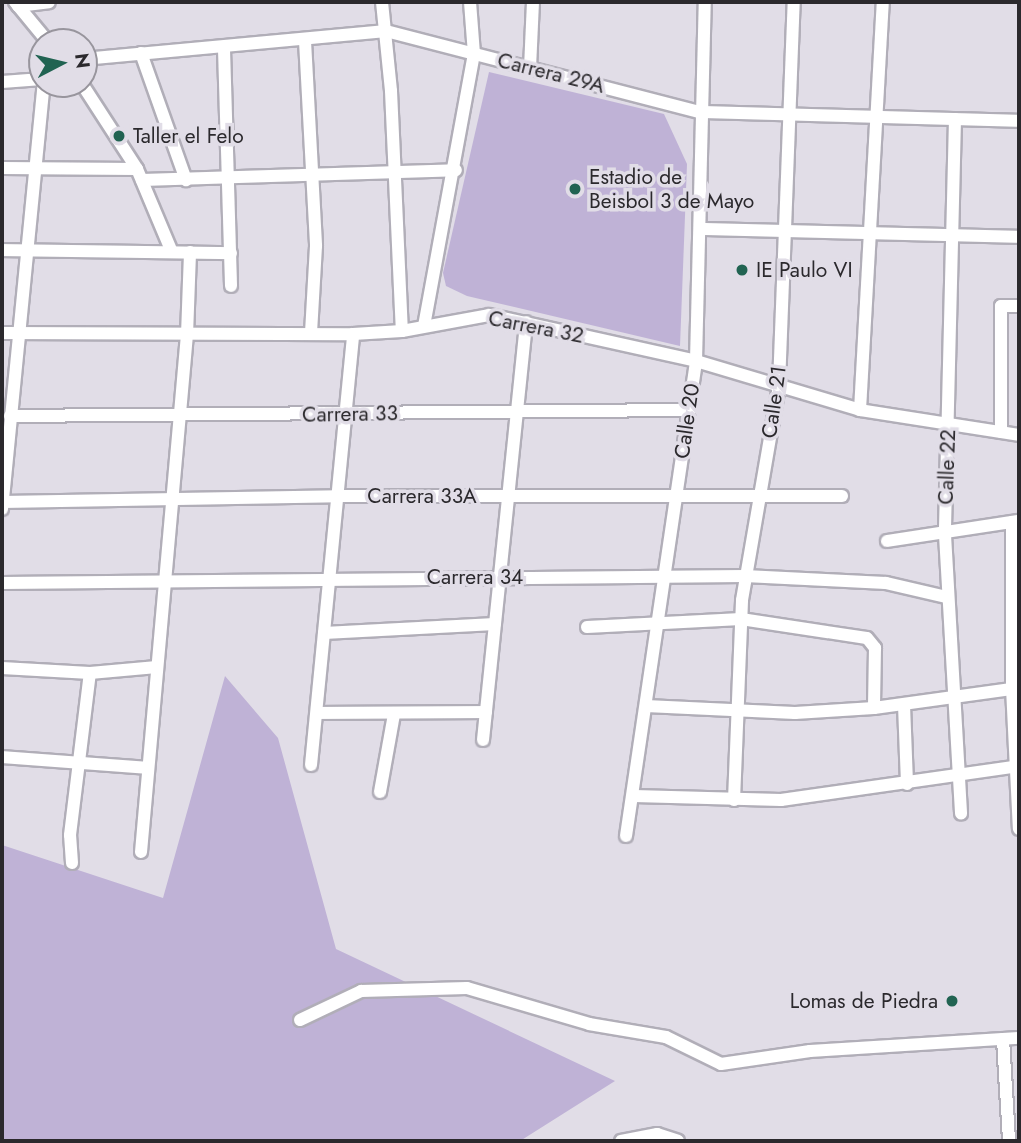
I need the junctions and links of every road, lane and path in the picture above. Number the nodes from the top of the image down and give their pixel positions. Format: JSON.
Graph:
{"nodes":[{"id":1,"x":48,"y":2,"type":"edge"},
{"id":2,"x":382,"y":2,"type":"edge"},
{"id":3,"x":470,"y":2,"type":"edge"},
{"id":4,"x":534,"y":2,"type":"edge"},
{"id":5,"x":705,"y":2,"type":"edge"},
{"id":6,"x":794,"y":2,"type":"edge"},
{"id":7,"x":883,"y":2,"type":"edge"},
{"id":8,"x":17,"y":4,"type":"edge"},
{"id":9,"x":37,"y":28,"type":"edge"},
{"id":10,"x":386,"y":31,"type":"junction"},
{"id":11,"x":305,"y":41,"type":"junction"},
{"id":12,"x":223,"y":49,"type":"junction"},
{"id":13,"x":141,"y":53,"type":"junction"},
{"id":14,"x":474,"y":54,"type":"junction"},
{"id":15,"x":98,"y":58,"type":"edge"},
{"id":16,"x":530,"y":68,"type":"junction"},
{"id":17,"x":28,"y":80,"type":"edge"},
{"id":18,"x":2,"y":82,"type":"edge"},
{"id":19,"x":43,"y":98,"type":"edge"},
{"id":20,"x":91,"y":98,"type":"edge"},
{"id":21,"x":700,"y":112,"type":"junction"},
{"id":22,"x":790,"y":116,"type":"junction"},
{"id":23,"x":878,"y":117,"type":"junction"},
{"id":24,"x":955,"y":119,"type":"junction"},
{"id":25,"x":1019,"y":121,"type":"edge"},
{"id":26,"x":37,"y":166,"type":"junction"},
{"id":27,"x":2,"y":167,"type":"edge"},
{"id":28,"x":456,"y":170,"type":"junction"},
{"id":29,"x":394,"y":171,"type":"junction"},
{"id":30,"x":139,"y":174,"type":"junction"},
{"id":31,"x":312,"y":176,"type":"junction"},
{"id":32,"x":186,"y":180,"type":"junction"},
{"id":33,"x":228,"y":180,"type":"junction"},
{"id":34,"x":701,"y":229,"type":"junction"},
{"id":35,"x":786,"y":230,"type":"junction"},
{"id":36,"x":872,"y":232,"type":"junction"},
{"id":37,"x":1019,"y":237,"type":"edge"},
{"id":38,"x":952,"y":238,"type":"junction"},
{"id":39,"x":2,"y":250,"type":"edge"},
{"id":40,"x":27,"y":250,"type":"junction"},
{"id":41,"x":171,"y":250,"type":"junction"},
{"id":42,"x":190,"y":252,"type":"junction"},
{"id":43,"x":231,"y":253,"type":"junction"},
{"id":44,"x":231,"y":286,"type":"dead end"},
{"id":45,"x":1019,"y":306,"type":"edge"},
{"id":46,"x":526,"y":322,"type":"junction"},
{"id":47,"x":424,"y":326,"type":"junction"},
{"id":48,"x":402,"y":331,"type":"junction"},
{"id":49,"x":18,"y":332,"type":"junction"},
{"id":50,"x":311,"y":332,"type":"junction"},
{"id":51,"x":2,"y":333,"type":"edge"},
{"id":52,"x":353,"y":334,"type":"junction"},
{"id":53,"x":187,"y":335,"type":"junction"},
{"id":54,"x":696,"y":361,"type":"junction"},
{"id":55,"x":779,"y":385,"type":"junction"},
{"id":56,"x":690,"y":410,"type":"junction"},
{"id":57,"x":860,"y":410,"type":"junction"},
{"id":58,"x":514,"y":412,"type":"junction"},
{"id":59,"x":347,"y":413,"type":"junction"},
{"id":60,"x":179,"y":417,"type":"junction"},
{"id":61,"x":949,"y":423,"type":"junction"},
{"id":62,"x":7,"y":425,"type":"edge"},
{"id":63,"x":1001,"y":432,"type":"junction"},
{"id":64,"x":1019,"y":435,"type":"edge"},
{"id":65,"x":677,"y":494,"type":"junction"},
{"id":66,"x":759,"y":494,"type":"junction"},
{"id":67,"x":338,"y":496,"type":"junction"},
{"id":68,"x":507,"y":496,"type":"junction"},
{"id":69,"x":842,"y":496,"type":"dead end"},
{"id":70,"x":170,"y":500,"type":"junction"},
{"id":71,"x":2,"y":505,"type":"edge"},
{"id":72,"x":1016,"y":521,"type":"edge"},
{"id":73,"x":945,"y":535,"type":"junction"},
{"id":74,"x":887,"y":541,"type":"dead end"},
{"id":75,"x":745,"y":576,"type":"junction"},
{"id":76,"x":499,"y":577,"type":"junction"},
{"id":77,"x":663,"y":577,"type":"junction"},
{"id":78,"x":328,"y":580,"type":"junction"},
{"id":79,"x":2,"y":583,"type":"edge"},
{"id":80,"x":163,"y":583,"type":"junction"},
{"id":81,"x":946,"y":597,"type":"junction"},
{"id":82,"x":741,"y":619,"type":"junction"},
{"id":83,"x":658,"y":621,"type":"junction"},
{"id":84,"x":495,"y":624,"type":"junction"},
{"id":85,"x":587,"y":627,"type":"dead end"},
{"id":86,"x":324,"y":633,"type":"junction"},
{"id":87,"x":157,"y":667,"type":"junction"},
{"id":88,"x":2,"y":668,"type":"edge"},
{"id":89,"x":90,"y":673,"type":"junction"},
{"id":90,"x":1016,"y":688,"type":"edge"},
{"id":91,"x":954,"y":697,"type":"junction"},
{"id":92,"x":904,"y":705,"type":"junction"},
{"id":93,"x":646,"y":706,"type":"junction"},
{"id":94,"x":874,"y":708,"type":"junction"},
{"id":95,"x":736,"y":710,"type":"junction"},
{"id":96,"x":486,"y":712,"type":"junction"},
{"id":97,"x":317,"y":713,"type":"junction"},
{"id":98,"x":394,"y":714,"type":"junction"},
{"id":99,"x":483,"y":740,"type":"dead end"},
{"id":100,"x":2,"y":757,"type":"edge"},
{"id":101,"x":311,"y":765,"type":"dead end"},
{"id":102,"x":79,"y":766,"type":"junction"},
{"id":103,"x":1018,"y":766,"type":"edge"},
{"id":104,"x":147,"y":768,"type":"junction"},
{"id":105,"x":958,"y":778,"type":"junction"},
{"id":106,"x":907,"y":784,"type":"junction"},
{"id":107,"x":380,"y":792,"type":"dead end"},
{"id":108,"x":634,"y":796,"type":"junction"},
{"id":109,"x":734,"y":800,"type":"junction"},
{"id":110,"x":961,"y":814,"type":"dead end"},
{"id":111,"x":1019,"y":829,"type":"edge"},
{"id":112,"x":626,"y":836,"type":"dead end"},
{"id":113,"x":141,"y":852,"type":"dead end"},
{"id":114,"x":72,"y":863,"type":"dead end"},
{"id":115,"x":300,"y":1020,"type":"dead end"},
{"id":116,"x":1019,"y":1038,"type":"edge"},
{"id":117,"x":1003,"y":1039,"type":"junction"},
{"id":118,"x":621,"y":1141,"type":"edge"},
{"id":119,"x":678,"y":1141,"type":"edge"},
{"id":120,"x":1009,"y":1141,"type":"edge"}],
"edges":[{"from":1,"to":8,"type":"street"},
{"from":2,"to":10,"type":"street"},
{"from":3,"to":14,"type":"street"},
{"from":4,"to":16,"type":"street"},
{"from":5,"to":21,"type":"street","name":"Calle 20"},
{"from":6,"to":22,"type":"street","name":"Calle 21"},
{"from":7,"to":23,"type":"street"},
{"from":8,"to":9,"type":"street"},
{"from":10,"to":11,"type":"street","name":"Carrera 29A"},
{"from":10,"to":14,"type":"street","name":"Carrera 29A"},
{"from":10,"to":29,"type":"street"},
{"from":11,"to":12,"type":"street","name":"Carrera 29A"},
{"from":11,"to":31,"type":"street"},
{"from":12,"to":13,"type":"street","name":"Carrera 29A"},
{"from":12,"to":33,"type":"street"},
{"from":13,"to":15,"type":"street","name":"Carrera 29A"},
{"from":13,"to":32,"type":"street"},
{"from":14,"to":16,"type":"street","name":"Carrera 29A"},
{"from":14,"to":28,"type":"street"},
{"from":16,"to":21,"type":"street","name":"Carrera 29A"},
{"from":17,"to":18,"type":"street"},
{"from":19,"to":26,"type":"street"},
{"from":20,"to":30,"type":"street"},
{"from":21,"to":22,"type":"street","name":"Carrera 29A"},
{"from":21,"to":34,"type":"street","name":"Calle 20"},
{"from":22,"to":23,"type":"street","name":"Carrera 29A"},
{"from":22,"to":35,"type":"street","name":"Calle 21"},
{"from":23,"to":24,"type":"street","name":"Carrera 29A"},
{"from":23,"to":36,"type":"street"},
{"from":24,"to":25,"type":"street","name":"Carrera 29A"},
{"from":24,"to":38,"type":"street","name":"Calle 22"},
{"from":26,"to":27,"type":"street"},
{"from":26,"to":30,"type":"street"},
{"from":26,"to":40,"type":"street"},
{"from":28,"to":29,"type":"street"},
{"from":28,"to":47,"type":"street"},
{"from":29,"to":31,"type":"street"},
{"from":29,"to":48,"type":"street"},
{"from":30,"to":32,"type":"street"},
{"from":30,"to":41,"type":"street"},
{"from":31,"to":33,"type":"street"},
{"from":31,"to":50,"type":"street"},
{"from":32,"to":33,"type":"street"},
{"from":33,"to":43,"type":"street"},
{"from":34,"to":35,"type":"street"},
{"from":34,"to":54,"type":"street","name":"Calle 20"},
{"from":35,"to":36,"type":"street"},
{"from":35,"to":55,"type":"street","name":"Calle 21"},
{"from":36,"to":38,"type":"street"},
{"from":36,"to":57,"type":"street"},
{"from":37,"to":38,"type":"street"},
{"from":38,"to":61,"type":"street","name":"Calle 22"},
{"from":39,"to":40,"type":"street"},
{"from":40,"to":41,"type":"street"},
{"from":40,"to":49,"type":"street"},
{"from":41,"to":42,"type":"street"},
{"from":42,"to":43,"type":"street"},
{"from":42,"to":53,"type":"street"},
{"from":43,"to":44,"type":"street"},
{"from":45,"to":63,"type":"street"},
{"from":46,"to":47,"type":"street","name":"Carrera 32"},
{"from":46,"to":54,"type":"street","name":"Carrera 32"},
{"from":46,"to":58,"type":"street"},
{"from":47,"to":48,"type":"street","name":"Carrera 32"},
{"from":48,"to":52,"type":"street","name":"Carrera 32"},
{"from":49,"to":51,"type":"street","name":"Carrera 32"},
{"from":49,"to":53,"type":"street","name":"Carrera 32"},
{"from":49,"to":62,"type":"street"},
{"from":50,"to":52,"type":"street","name":"Carrera 32"},
{"from":50,"to":53,"type":"street","name":"Carrera 32"},
{"from":52,"to":59,"type":"street"},
{"from":53,"to":60,"type":"street"},
{"from":54,"to":55,"type":"street","name":"Carrera 32"},
{"from":54,"to":56,"type":"street","name":"Calle 20"},
{"from":55,"to":57,"type":"street","name":"Carrera 32"},
{"from":55,"to":66,"type":"street","name":"Calle 21"},
{"from":56,"to":58,"type":"street","name":"Carrera 33"},
{"from":56,"to":65,"type":"street","name":"Calle 20"},
{"from":57,"to":61,"type":"street","name":"Carrera 32"},
{"from":58,"to":59,"type":"street","name":"Carrera 33"},
{"from":58,"to":68,"type":"street"},
{"from":59,"to":60,"type":"street","name":"Carrera 33"},
{"from":59,"to":67,"type":"street"},
{"from":60,"to":62,"type":"street","name":"Carrera 33"},
{"from":60,"to":70,"type":"street"},
{"from":61,"to":63,"type":"street","name":"Carrera 32"},
{"from":61,"to":73,"type":"street","name":"Calle 22"},
{"from":62,"to":71,"type":"street"},
{"from":63,"to":64,"type":"street","name":"Carrera 32"},
{"from":65,"to":66,"type":"street","name":"Carrera 33A"},
{"from":65,"to":68,"type":"street","name":"Carrera 33A"},
{"from":65,"to":77,"type":"street","name":"Calle 20"},
{"from":66,"to":69,"type":"street","name":"Carrera 33A"},
{"from":66,"to":75,"type":"street","name":"Calle 21"},
{"from":67,"to":68,"type":"street","name":"Carrera 33A"},
{"from":67,"to":70,"type":"street","name":"Carrera 33A"},
{"from":67,"to":78,"type":"street"},
{"from":68,"to":76,"type":"street"},
{"from":70,"to":71,"type":"street","name":"Carrera 33A"},
{"from":70,"to":80,"type":"street"},
{"from":72,"to":73,"type":"street"},
{"from":72,"to":90,"type":"street"},
{"from":73,"to":74,"type":"street"},
{"from":73,"to":81,"type":"street","name":"Calle 22"},
{"from":75,"to":77,"type":"street","name":"Carrera 34"},
{"from":75,"to":81,"type":"street","name":"Carrera 34"},
{"from":75,"to":82,"type":"street","name":"Calle 21"},
{"from":76,"to":77,"type":"street","name":"Carrera 34"},
{"from":76,"to":78,"type":"street","name":"Carrera 34"},
{"from":76,"to":84,"type":"street"},
{"from":77,"to":83,"type":"street","name":"Calle 20"},
{"from":78,"to":80,"type":"street","name":"Carrera 34"},
{"from":78,"to":86,"type":"street"},
{"from":79,"to":80,"type":"street","name":"Carrera 34"},
{"from":80,"to":87,"type":"street"},
{"from":81,"to":91,"type":"street","name":"Calle 22"},
{"from":82,"to":83,"type":"street"},
{"from":82,"to":94,"type":"street"},
{"from":82,"to":95,"type":"street","name":"Calle 21"},
{"from":83,"to":85,"type":"street"},
{"from":83,"to":93,"type":"street","name":"Calle 20"},
{"from":84,"to":86,"type":"street"},
{"from":84,"to":96,"type":"street"},
{"from":86,"to":97,"type":"street"},
{"from":87,"to":89,"type":"street"},
{"from":87,"to":104,"type":"street"},
{"from":88,"to":89,"type":"street"},
{"from":89,"to":102,"type":"street"},
{"from":90,"to":91,"type":"street"},
{"from":90,"to":103,"type":"street"},
{"from":91,"to":92,"type":"street"},
{"from":91,"to":105,"type":"street","name":"Calle 22"},
{"from":92,"to":94,"type":"street"},
{"from":92,"to":106,"type":"street"},
{"from":93,"to":95,"type":"street"},
{"from":93,"to":108,"type":"street","name":"Calle 20"},
{"from":94,"to":95,"type":"street"},
{"from":95,"to":109,"type":"street","name":"Calle 21"},
{"from":96,"to":98,"type":"street"},
{"from":96,"to":99,"type":"street"},
{"from":97,"to":98,"type":"street"},
{"from":97,"to":101,"type":"street"},
{"from":98,"to":107,"type":"street"},
{"from":100,"to":102,"type":"street"},
{"from":102,"to":104,"type":"street"},
{"from":102,"to":114,"type":"street"},
{"from":103,"to":105,"type":"street"},
{"from":103,"to":111,"type":"street"},
{"from":104,"to":113,"type":"street"},
{"from":105,"to":106,"type":"street"},
{"from":105,"to":110,"type":"street","name":"Calle 22"},
{"from":106,"to":109,"type":"street"},
{"from":108,"to":109,"type":"street"},
{"from":108,"to":112,"type":"street","name":"Calle 20"},
{"from":115,"to":117,"type":"street"},
{"from":116,"to":117,"type":"street"},
{"from":117,"to":120,"type":"street"},
{"from":118,"to":119,"type":"street"}]}
